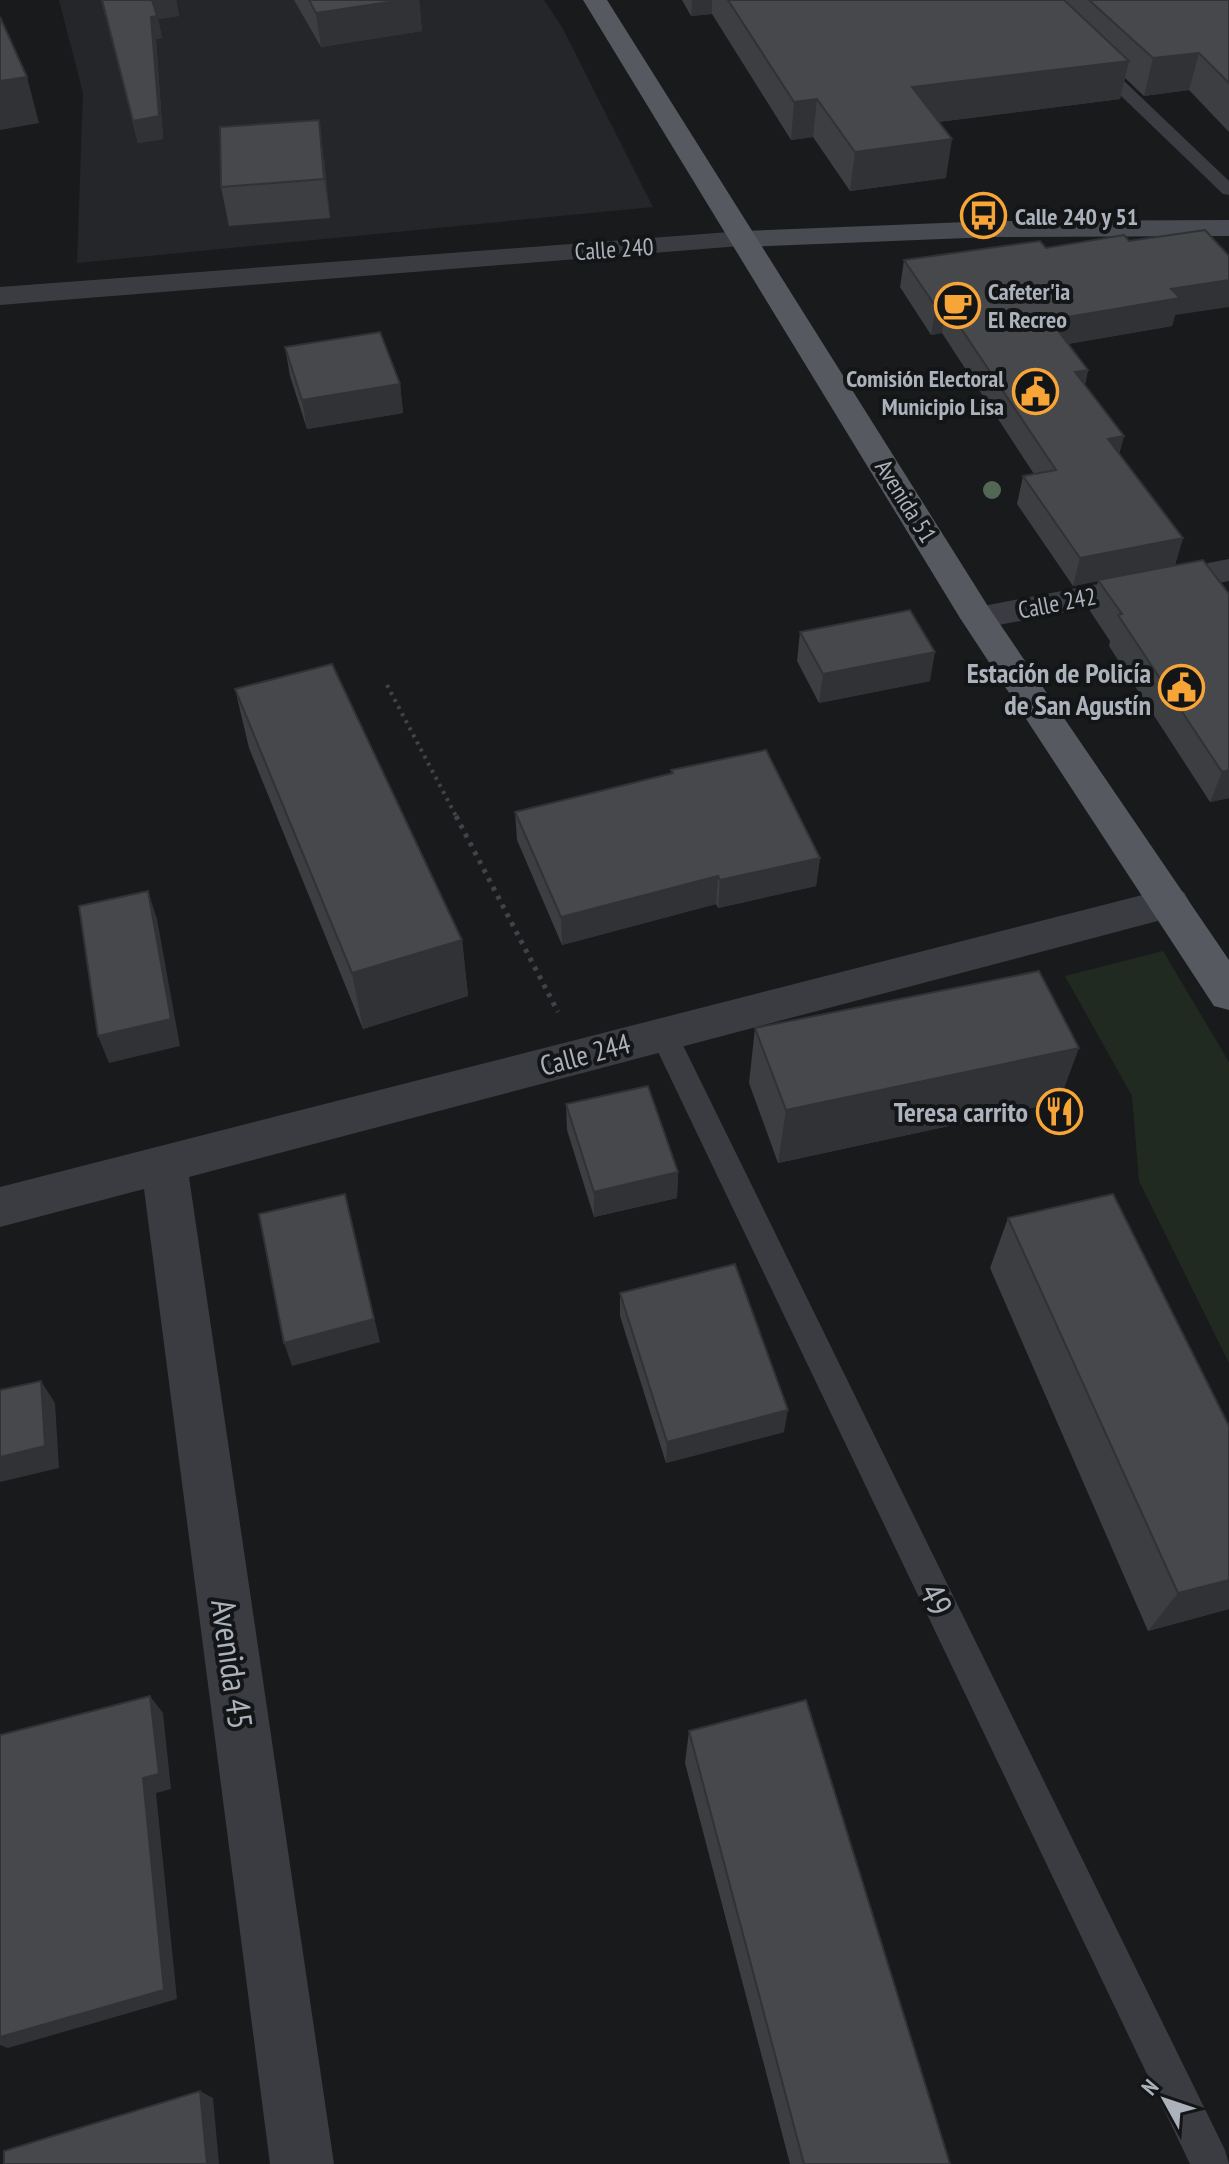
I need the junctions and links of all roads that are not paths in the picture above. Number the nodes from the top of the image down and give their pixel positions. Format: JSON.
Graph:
{"nodes":[{"id":1,"x":595,"y":0,"type":"edge"},
{"id":2,"x":1084,"y":51,"type":"edge"},
{"id":3,"x":1229,"y":190,"type":"edge"},
{"id":4,"x":1229,"y":228,"type":"edge"},
{"id":5,"x":743,"y":239,"type":"junction"},
{"id":6,"x":0,"y":296,"type":"edge"},
{"id":7,"x":1229,"y":570,"type":"edge"},
{"id":8,"x":978,"y":618,"type":"junction"},
{"id":9,"x":1170,"y":903,"type":"junction"},
{"id":10,"x":1226,"y":982,"type":"edge"},
{"id":11,"x":663,"y":1033,"type":"junction"},
{"id":12,"x":164,"y":1164,"type":"junction"},
{"id":13,"x":0,"y":1207,"type":"edge"},
{"id":14,"x":302,"y":2164,"type":"edge"},
{"id":15,"x":1211,"y":2164,"type":"edge"}],
"edges":[{"from":1,"to":5,"type":"main road","name":"Avenida 51"},
{"from":2,"to":3,"type":"lane"},
{"from":4,"to":5,"type":"main road","name":"Calle 240"},
{"from":5,"to":6,"type":"street","name":"Calle 240"},
{"from":5,"to":8,"type":"main road","name":"Avenida 51"},
{"from":7,"to":8,"type":"street","name":"Calle 242"},
{"from":8,"to":9,"type":"main road","name":"Avenida 51"},
{"from":9,"to":10,"type":"main road","name":"Avenida 51"},
{"from":9,"to":11,"type":"street","name":"Calle 244"},
{"from":11,"to":12,"type":"street","name":"Calle 244"},
{"from":11,"to":15,"type":"lane","name":"49"},
{"from":12,"to":13,"type":"street","name":"Calle 244"},
{"from":12,"to":14,"type":"street","name":"Avenida 45"}]}
